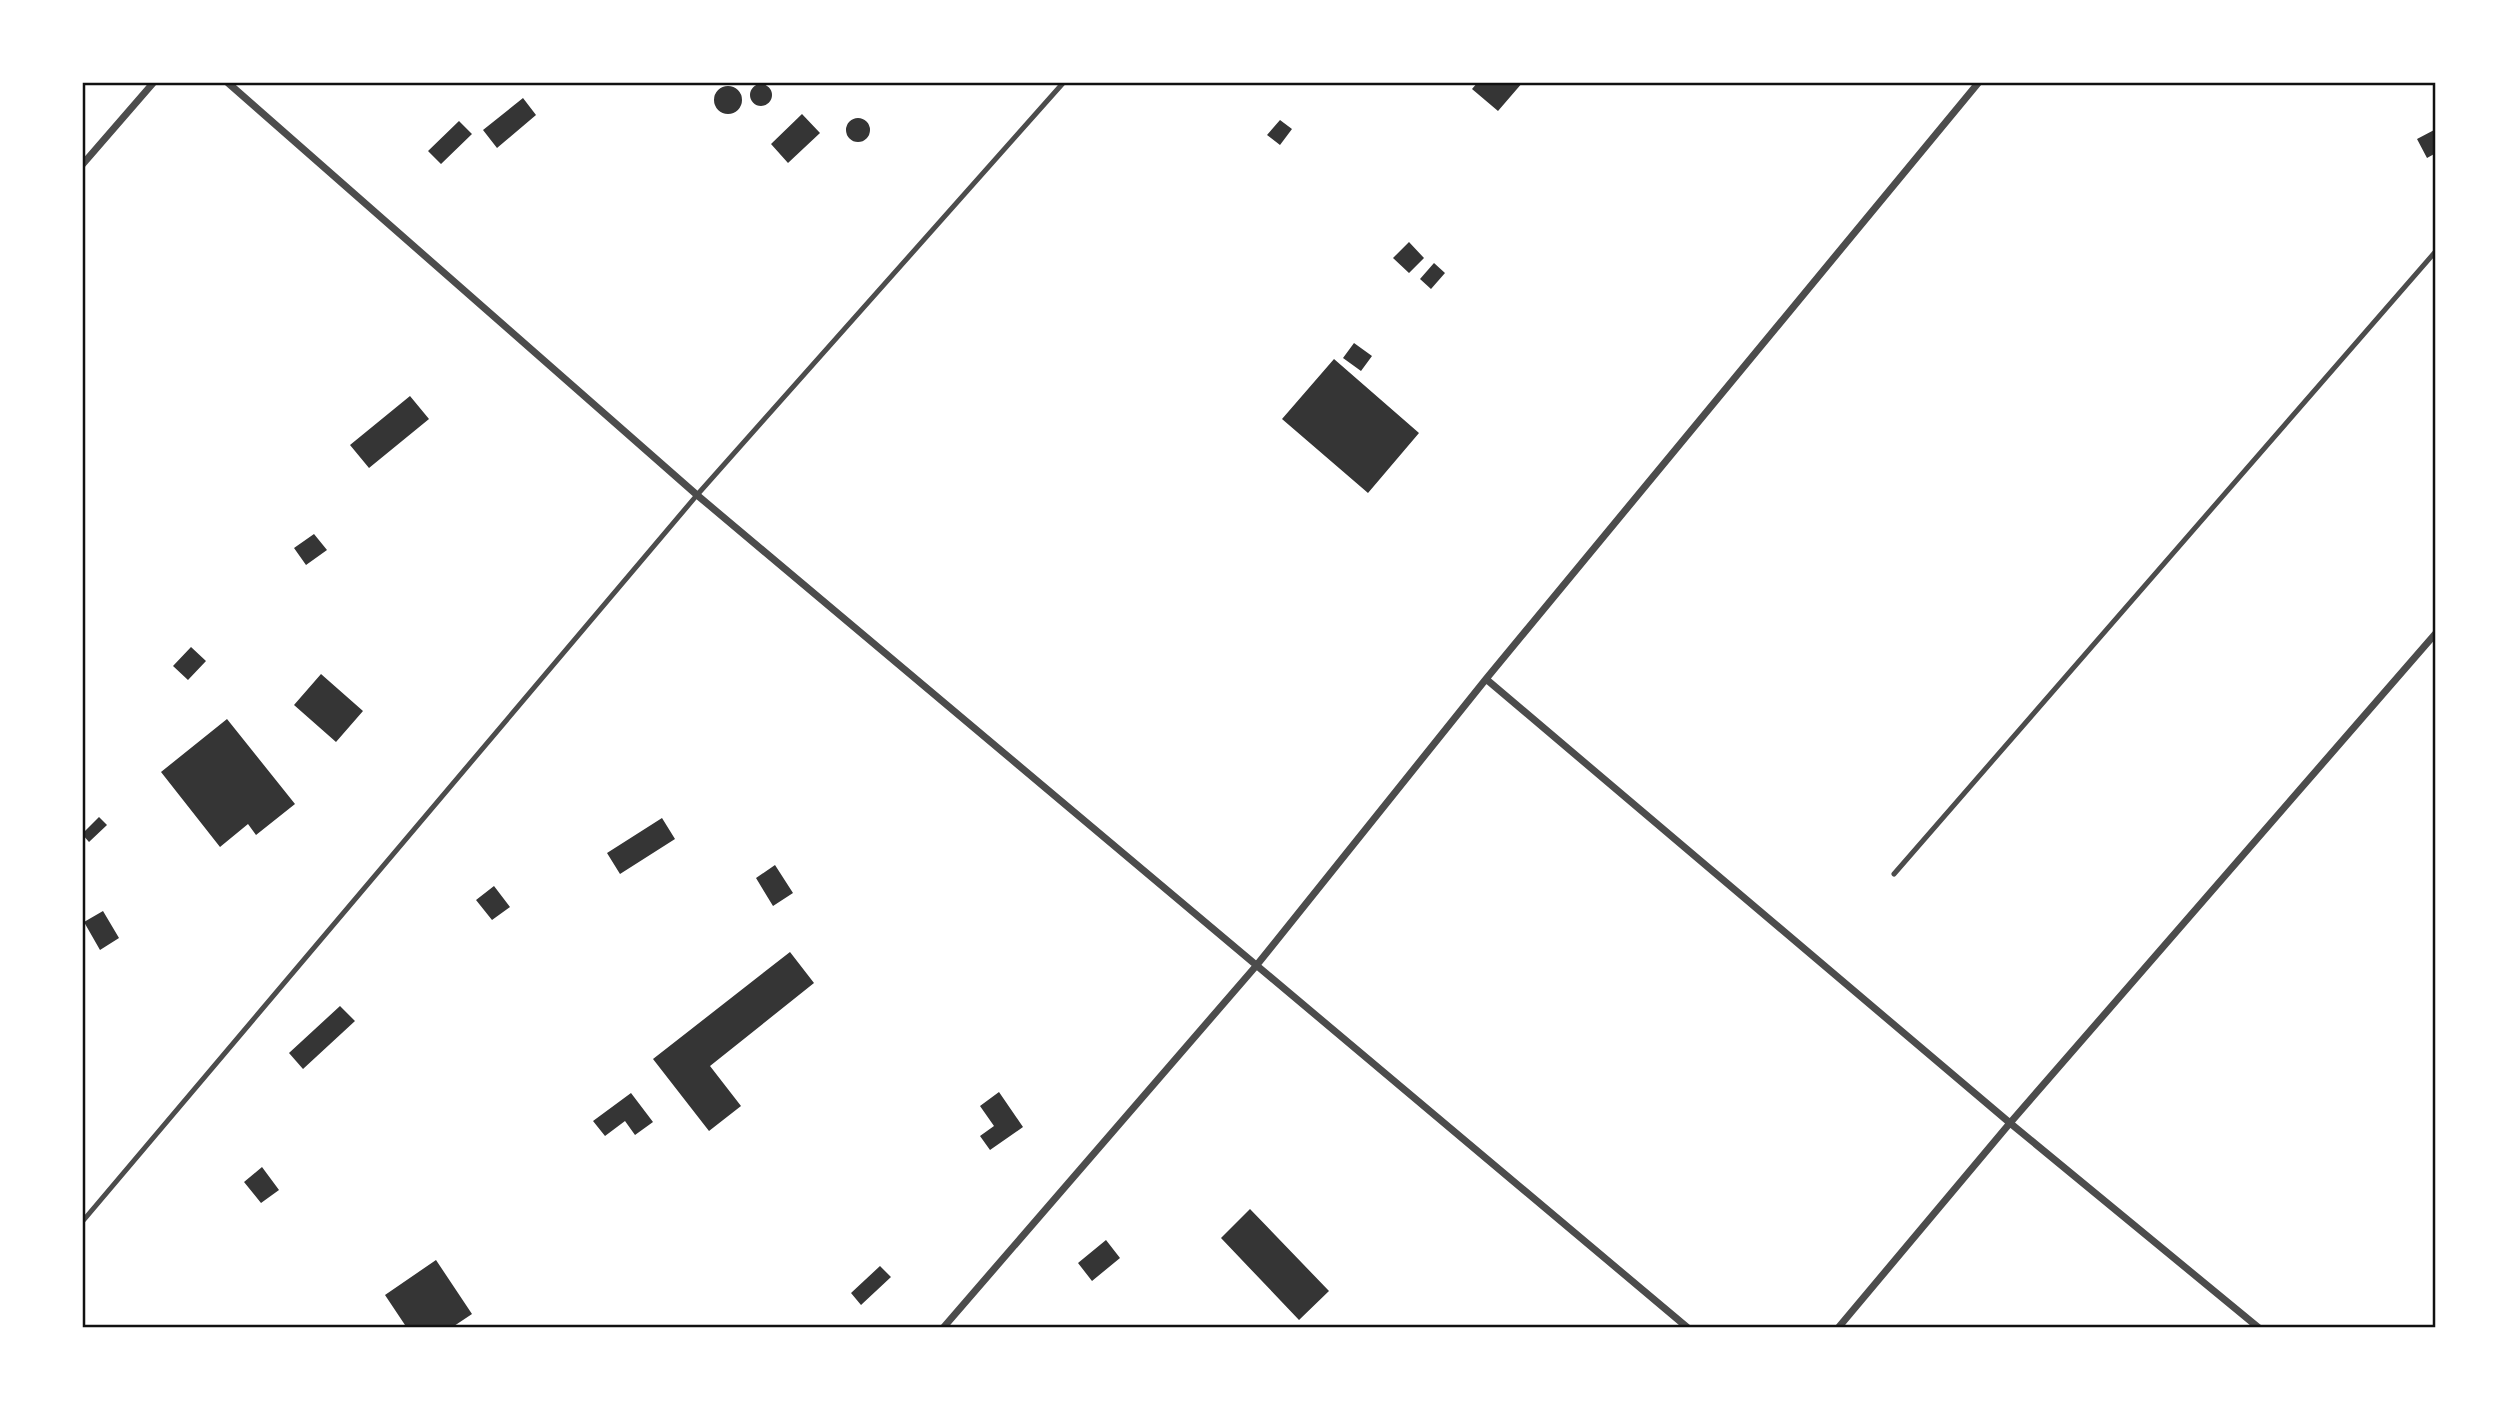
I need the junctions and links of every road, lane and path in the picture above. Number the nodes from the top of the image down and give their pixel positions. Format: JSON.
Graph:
{"nodes":[{"id":1,"x":154,"y":82,"type":"edge"},
{"id":2,"x":227,"y":82,"type":"edge"},
{"id":3,"x":1064,"y":82,"type":"edge"},
{"id":4,"x":1979,"y":82,"type":"edge"},
{"id":5,"x":82,"y":165,"type":"edge"},
{"id":6,"x":2436,"y":251,"type":"edge"},
{"id":7,"x":697,"y":495,"type":"junction"},
{"id":8,"x":2436,"y":633,"type":"edge"},
{"id":9,"x":1486,"y":679,"type":"junction"},
{"id":10,"x":1894,"y":874,"type":"dead end"},
{"id":11,"x":1256,"y":966,"type":"junction"},
{"id":12,"x":2010,"y":1123,"type":"junction"},
{"id":13,"x":82,"y":1222,"type":"edge"},
{"id":14,"x":943,"y":1328,"type":"edge"},
{"id":15,"x":1688,"y":1328,"type":"edge"},
{"id":16,"x":1838,"y":1328,"type":"edge"},
{"id":17,"x":2259,"y":1328,"type":"edge"}],
"edges":[{"from":1,"to":5,"type":"street"},
{"from":2,"to":7,"type":"street"},
{"from":3,"to":7,"type":"lane"},
{"from":4,"to":9,"type":"street"},
{"from":6,"to":10,"type":"lane"},
{"from":7,"to":11,"type":"street"},
{"from":7,"to":13,"type":"lane"},
{"from":8,"to":12,"type":"street"},
{"from":9,"to":11,"type":"street"},
{"from":9,"to":12,"type":"street"},
{"from":11,"to":14,"type":"street"},
{"from":11,"to":15,"type":"street"},
{"from":12,"to":16,"type":"street"},
{"from":12,"to":17,"type":"street"}]}
